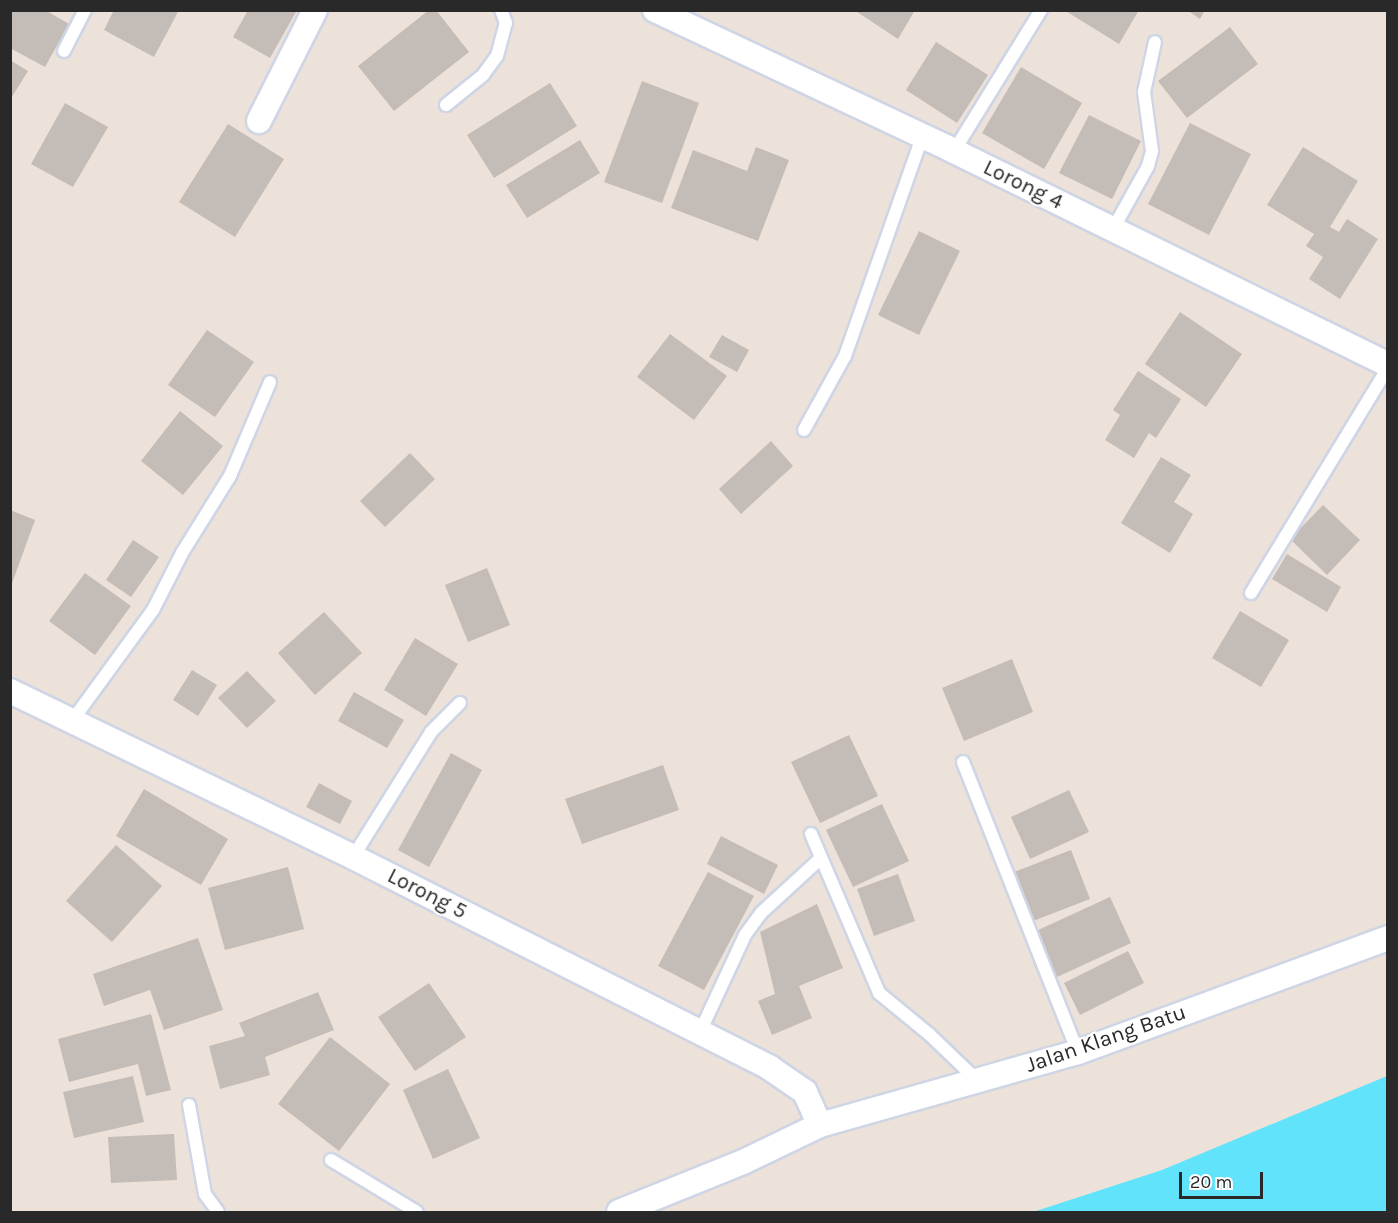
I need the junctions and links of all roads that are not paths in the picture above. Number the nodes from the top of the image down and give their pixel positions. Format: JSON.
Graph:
{"nodes":[{"id":1,"x":85,"y":10,"type":"edge"},
{"id":2,"x":315,"y":10,"type":"edge"},
{"id":3,"x":501,"y":10,"type":"edge"},
{"id":4,"x":655,"y":10,"type":"edge"},
{"id":5,"x":1041,"y":10,"type":"edge"},
{"id":6,"x":1155,"y":42,"type":"dead end"},
{"id":7,"x":64,"y":51,"type":"dead end"},
{"id":8,"x":446,"y":105,"type":"dead end"},
{"id":9,"x":260,"y":121,"type":"dead end"},
{"id":10,"x":922,"y":137,"type":"junction"},
{"id":11,"x":954,"y":152,"type":"junction"},
{"id":12,"x":1116,"y":223,"type":"junction"},
{"id":13,"x":1388,"y":367,"type":"edge"},
{"id":14,"x":270,"y":382,"type":"dead end"},
{"id":15,"x":804,"y":430,"type":"dead end"},
{"id":16,"x":1251,"y":593,"type":"dead end"},
{"id":17,"x":10,"y":691,"type":"edge"},
{"id":18,"x":460,"y":703,"type":"dead end"},
{"id":19,"x":72,"y":721,"type":"junction"},
{"id":20,"x":963,"y":762,"type":"dead end"},
{"id":21,"x":811,"y":834,"type":"dead end"},
{"id":22,"x":353,"y":857,"type":"junction"},
{"id":23,"x":821,"y":858,"type":"junction"},
{"id":24,"x":1388,"y":938,"type":"edge"},
{"id":25,"x":700,"y":1032,"type":"junction"},
{"id":26,"x":1078,"y":1052,"type":"junction"},
{"id":27,"x":977,"y":1080,"type":"junction"},
{"id":28,"x":189,"y":1106,"type":"dead end"},
{"id":29,"x":820,"y":1125,"type":"junction"},
{"id":30,"x":331,"y":1160,"type":"dead end"},
{"id":31,"x":218,"y":1212,"type":"edge"},
{"id":32,"x":417,"y":1212,"type":"edge"},
{"id":33,"x":619,"y":1212,"type":"edge"}],
"edges":[{"from":1,"to":7,"type":"lane"},
{"from":2,"to":9,"type":"street"},
{"from":3,"to":8,"type":"lane"},
{"from":4,"to":10,"type":"street","name":"Lorong 4"},
{"from":5,"to":11,"type":"lane"},
{"from":6,"to":12,"type":"lane"},
{"from":10,"to":11,"type":"street","name":"Lorong 4"},
{"from":10,"to":15,"type":"lane"},
{"from":11,"to":12,"type":"street","name":"Lorong 4"},
{"from":12,"to":13,"type":"street","name":"Lorong 4"},
{"from":13,"to":16,"type":"lane"},
{"from":14,"to":19,"type":"lane"},
{"from":17,"to":19,"type":"street","name":"Lorong 5"},
{"from":18,"to":22,"type":"lane"},
{"from":19,"to":22,"type":"street","name":"Lorong 5"},
{"from":20,"to":26,"type":"lane"},
{"from":21,"to":23,"type":"lane"},
{"from":22,"to":25,"type":"street","name":"Lorong 5"},
{"from":23,"to":25,"type":"lane"},
{"from":23,"to":27,"type":"lane"},
{"from":24,"to":26,"type":"street","name":"Jalan Klang Batu"},
{"from":25,"to":29,"type":"street","name":"Lorong 5"},
{"from":26,"to":27,"type":"street","name":"Jalan Klang Batu"},
{"from":27,"to":29,"type":"street","name":"Jalan Klang Batu"},
{"from":28,"to":31,"type":"lane"},
{"from":29,"to":33,"type":"street","name":"Jalan Klang Batu"},
{"from":30,"to":32,"type":"lane"}]}
